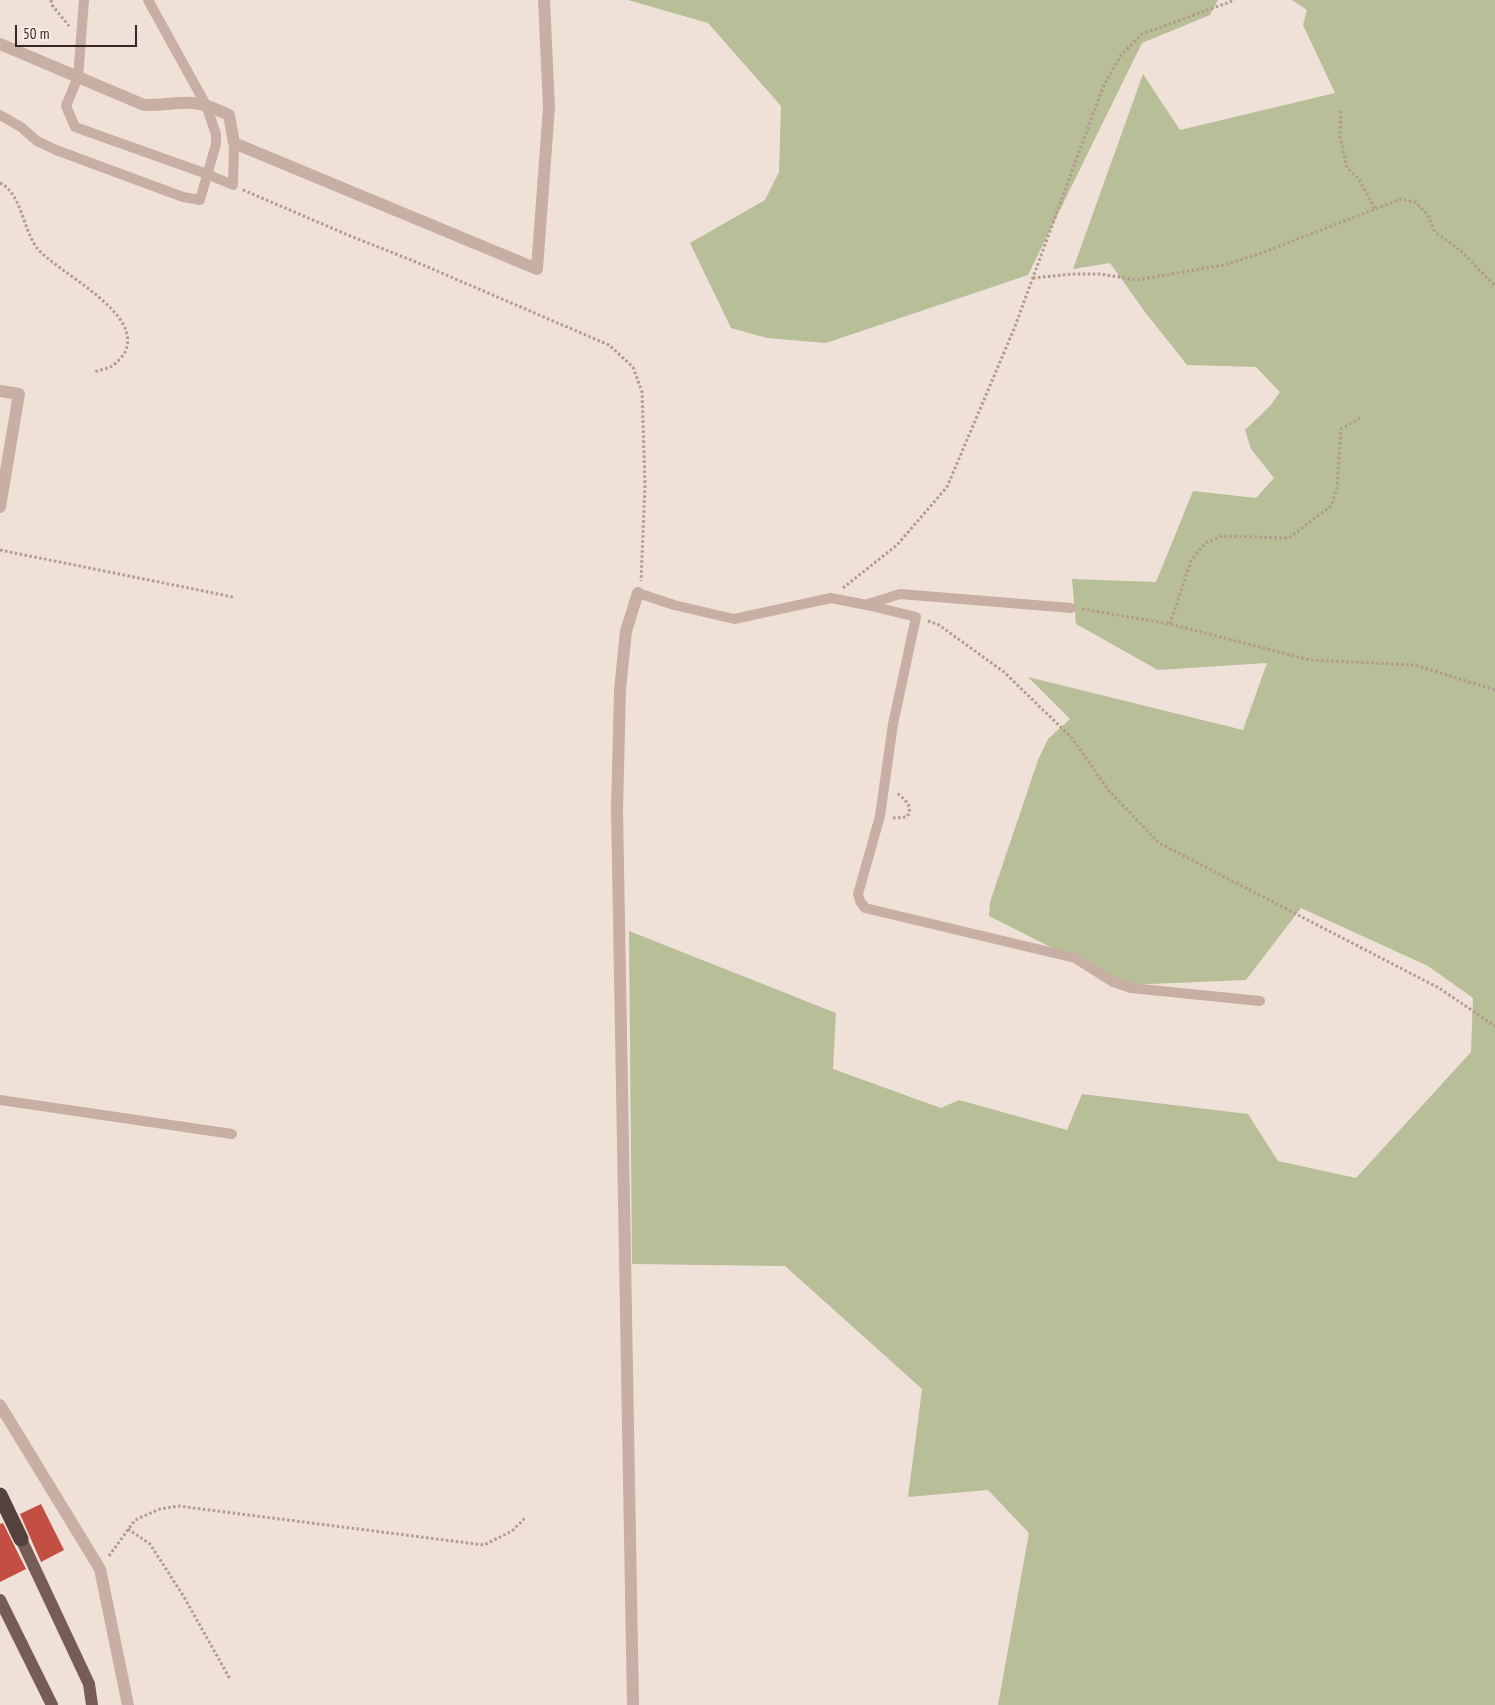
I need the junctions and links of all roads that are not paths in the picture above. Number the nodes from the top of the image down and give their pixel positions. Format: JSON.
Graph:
{"nodes":[{"id":1,"x":84,"y":0,"type":"edge"},
{"id":2,"x":148,"y":0,"type":"edge"},
{"id":3,"x":544,"y":0,"type":"edge"},
{"id":4,"x":0,"y":44,"type":"edge"},
{"id":5,"x":78,"y":77,"type":"junction"},
{"id":6,"x":206,"y":105,"type":"junction"},
{"id":7,"x":0,"y":115,"type":"edge"},
{"id":8,"x":234,"y":143,"type":"junction"},
{"id":9,"x":207,"y":174,"type":"junction"},
{"id":10,"x":0,"y":390,"type":"edge"},
{"id":11,"x":0,"y":507,"type":"edge"},
{"id":12,"x":638,"y":593,"type":"joint"},
{"id":13,"x":867,"y":605,"type":"junction"},
{"id":14,"x":1072,"y":608,"type":"road end"},
{"id":15,"x":1260,"y":1001,"type":"dead end"},
{"id":16,"x":0,"y":1100,"type":"edge"},
{"id":17,"x":232,"y":1134,"type":"dead end"},
{"id":18,"x":0,"y":1405,"type":"edge"},
{"id":19,"x":0,"y":1495,"type":"edge"},
{"id":20,"x":21,"y":1539,"type":"joint"},
{"id":21,"x":0,"y":1600,"type":"edge"},
{"id":22,"x":52,"y":1705,"type":"edge"},
{"id":23,"x":92,"y":1705,"type":"edge"},
{"id":24,"x":128,"y":1705,"type":"edge"},
{"id":25,"x":633,"y":1705,"type":"edge"}],
"edges":[{"from":1,"to":5,"type":"lane"},
{"from":2,"to":6,"type":"lane"},
{"from":3,"to":8,"type":"street"},
{"from":4,"to":5,"type":"street"},
{"from":5,"to":6,"type":"street"},
{"from":5,"to":9,"type":"lane"},
{"from":6,"to":8,"type":"street"},
{"from":6,"to":9,"type":"lane"},
{"from":7,"to":9,"type":"lane"},
{"from":8,"to":9,"type":"lane"},
{"from":10,"to":11,"type":"street"},
{"from":12,"to":13,"type":"lane"},
{"from":12,"to":25,"type":"street"},
{"from":13,"to":14,"type":"lane"},
{"from":13,"to":15,"type":"lane"},
{"from":16,"to":17,"type":"lane"},
{"from":18,"to":24,"type":"street"},
{"from":19,"to":20,"type":"highway"},
{"from":20,"to":23,"type":"main road"},
{"from":21,"to":22,"type":"main road"}]}
